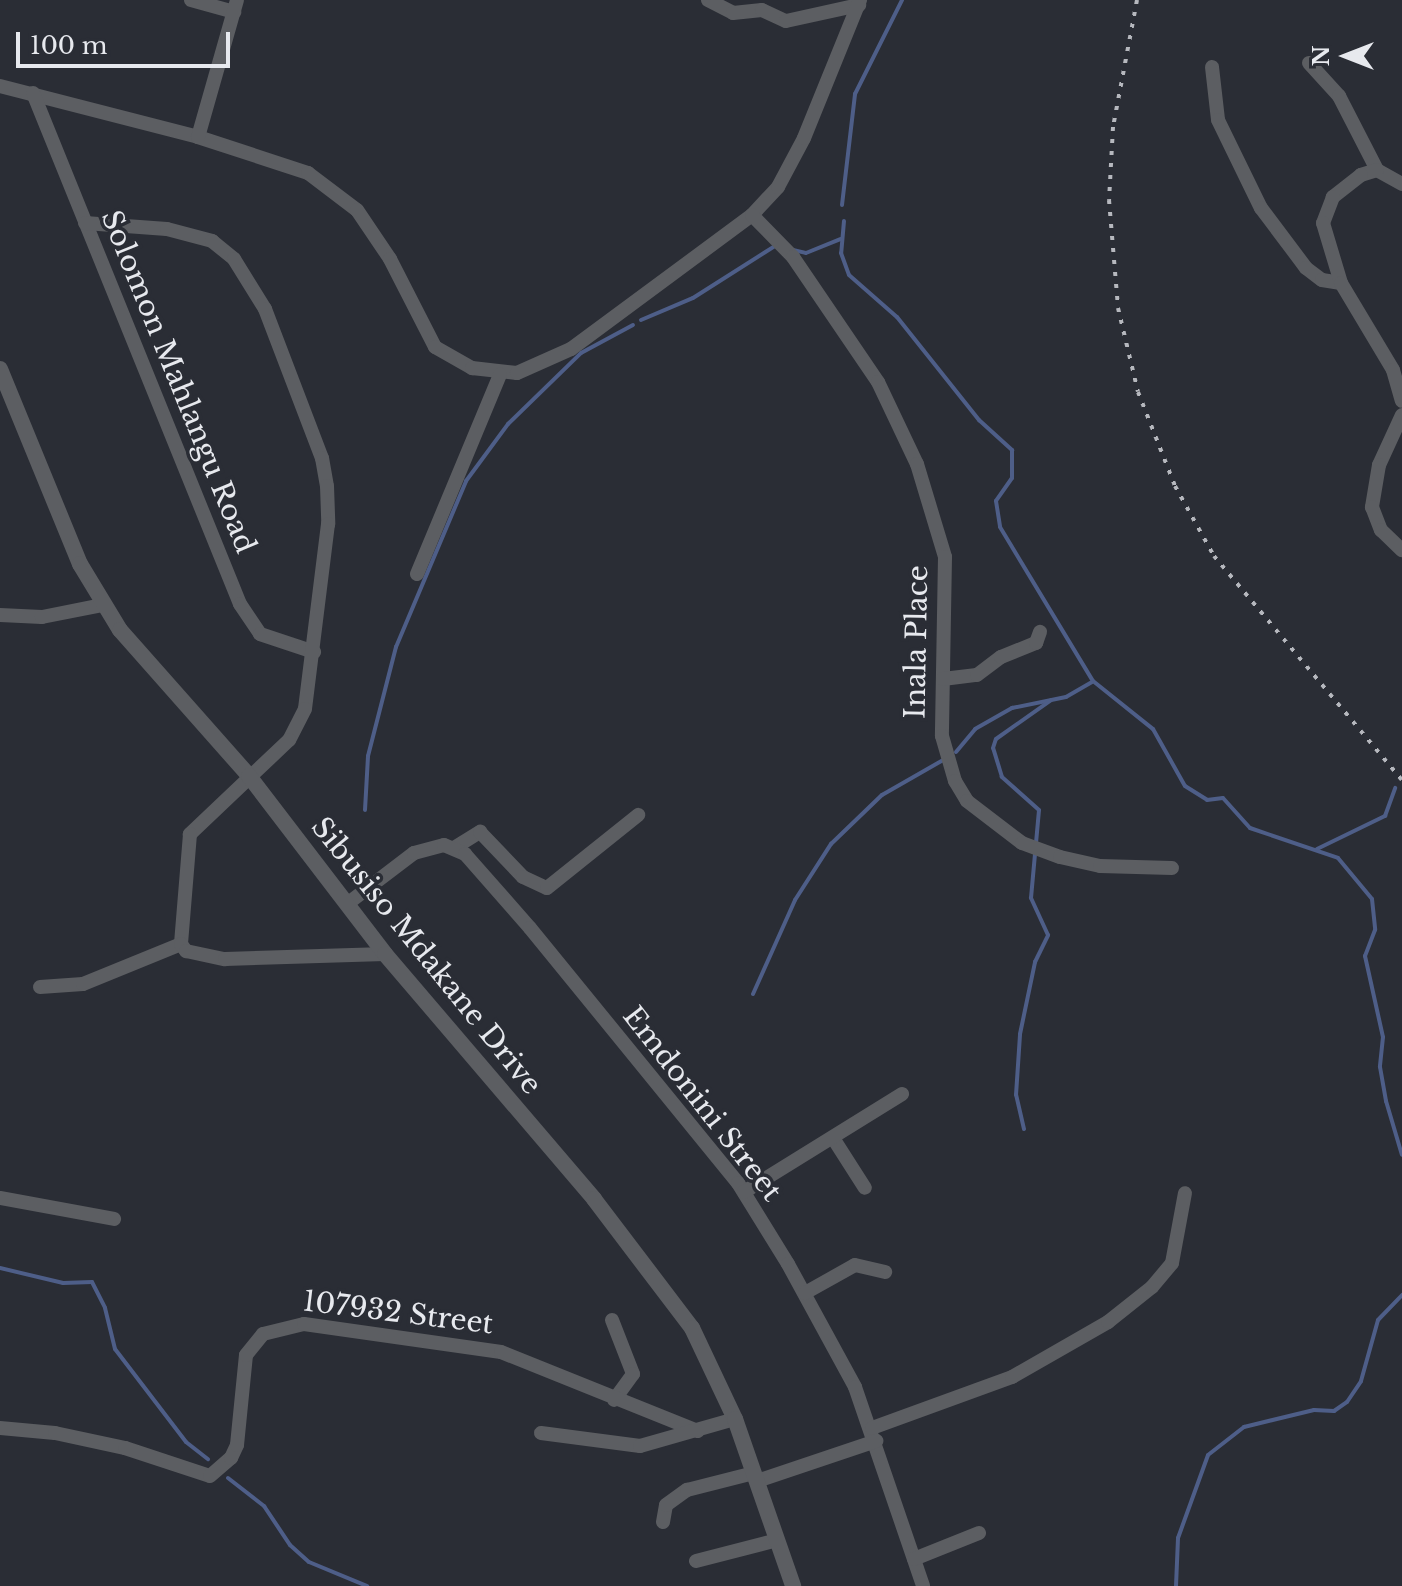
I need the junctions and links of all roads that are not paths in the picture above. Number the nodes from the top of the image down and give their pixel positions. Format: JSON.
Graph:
{"nodes":[{"id":1,"x":191,"y":0,"type":"edge"},
{"id":2,"x":708,"y":0,"type":"edge"},
{"id":3,"x":860,"y":3,"type":"edge"},
{"id":4,"x":236,"y":6,"type":"edge"},
{"id":5,"x":1309,"y":63,"type":"dead end"},
{"id":6,"x":1212,"y":67,"type":"dead end"},
{"id":7,"x":0,"y":86,"type":"edge"},
{"id":8,"x":33,"y":93,"type":"junction"},
{"id":9,"x":198,"y":137,"type":"junction"},
{"id":10,"x":1377,"y":170,"type":"junction"},
{"id":11,"x":1402,"y":184,"type":"edge"},
{"id":12,"x":752,"y":215,"type":"junction"},
{"id":13,"x":85,"y":223,"type":"junction"},
{"id":14,"x":1341,"y":283,"type":"junction"},
{"id":15,"x":0,"y":369,"type":"edge"},
{"id":16,"x":500,"y":375,"type":"junction"},
{"id":17,"x":1402,"y":401,"type":"edge"},
{"id":18,"x":1402,"y":415,"type":"edge"},
{"id":19,"x":1402,"y":550,"type":"edge"},
{"id":20,"x":417,"y":574,"type":"dead end"},
{"id":21,"x":102,"y":605,"type":"junction"},
{"id":22,"x":0,"y":615,"type":"edge"},
{"id":23,"x":1040,"y":632,"type":"dead end"},
{"id":24,"x":314,"y":652,"type":"junction"},
{"id":25,"x":943,"y":679,"type":"junction"},
{"id":26,"x":247,"y":778,"type":"junction"},
{"id":27,"x":638,"y":815,"type":"dead end"},
{"id":28,"x":454,"y":848,"type":"junction"},
{"id":29,"x":1172,"y":868,"type":"dead end"},
{"id":30,"x":347,"y":904,"type":"junction"},
{"id":31,"x":181,"y":944,"type":"junction"},
{"id":32,"x":385,"y":954,"type":"junction"},
{"id":33,"x":40,"y":987,"type":"dead end"},
{"id":34,"x":902,"y":1094,"type":"dead end"},
{"id":35,"x":833,"y":1138,"type":"junction"},
{"id":36,"x":865,"y":1188,"type":"dead end"},
{"id":37,"x":744,"y":1192,"type":"junction"},
{"id":38,"x":1185,"y":1193,"type":"dead end"},
{"id":39,"x":0,"y":1198,"type":"edge"},
{"id":40,"x":114,"y":1219,"type":"dead end"},
{"id":41,"x":885,"y":1272,"type":"dead end"},
{"id":42,"x":805,"y":1293,"type":"junction"},
{"id":43,"x":612,"y":1320,"type":"dead end"},
{"id":44,"x":614,"y":1400,"type":"junction"},
{"id":45,"x":735,"y":1419,"type":"junction"},
{"id":46,"x":0,"y":1428,"type":"edge"},
{"id":47,"x":698,"y":1431,"type":"junction"},
{"id":48,"x":541,"y":1433,"type":"dead end"},
{"id":49,"x":874,"y":1435,"type":"junction"},
{"id":50,"x":755,"y":1477,"type":"junction"},
{"id":51,"x":663,"y":1522,"type":"dead end"},
{"id":52,"x":979,"y":1533,"type":"dead end"},
{"id":53,"x":777,"y":1540,"type":"junction"},
{"id":54,"x":914,"y":1559,"type":"junction"},
{"id":55,"x":696,"y":1561,"type":"dead end"},
{"id":56,"x":793,"y":1586,"type":"edge"},
{"id":57,"x":923,"y":1586,"type":"edge"}],
"edges":[{"from":1,"to":4,"type":"street"},
{"from":2,"to":3,"type":"street"},
{"from":3,"to":12,"type":"street"},
{"from":4,"to":9,"type":"street"},
{"from":5,"to":10,"type":"street"},
{"from":6,"to":14,"type":"street"},
{"from":7,"to":8,"type":"street"},
{"from":8,"to":9,"type":"street"},
{"from":8,"to":13,"type":"street","name":"Solomon Mahlangu Road"},
{"from":9,"to":16,"type":"street"},
{"from":10,"to":11,"type":"street"},
{"from":10,"to":14,"type":"street"},
{"from":12,"to":16,"type":"street"},
{"from":12,"to":25,"type":"street","name":"Inala Place"},
{"from":13,"to":24,"type":"street","name":"Solomon Mahlangu Road"},
{"from":13,"to":24,"type":"street"},
{"from":14,"to":17,"type":"street"},
{"from":15,"to":21,"type":"street","name":"Sibusiso Mdakane Drive"},
{"from":16,"to":20,"type":"street"},
{"from":18,"to":19,"type":"street"},
{"from":21,"to":22,"type":"street"},
{"from":21,"to":26,"type":"street","name":"Sibusiso Mdakane Drive"},
{"from":23,"to":25,"type":"street"},
{"from":24,"to":26,"type":"street"},
{"from":25,"to":29,"type":"street","name":"Inala Place"},
{"from":26,"to":30,"type":"street","name":"Sibusiso Mdakane Drive"},
{"from":26,"to":31,"type":"street"},
{"from":27,"to":28,"type":"street"},
{"from":28,"to":30,"type":"street"},
{"from":28,"to":37,"type":"street","name":"Emdonini Street"},
{"from":30,"to":32,"type":"street","name":"Sibusiso Mdakane Drive"},
{"from":31,"to":32,"type":"street"},
{"from":31,"to":33,"type":"street"},
{"from":32,"to":45,"type":"street","name":"Sibusiso Mdakane Drive"},
{"from":34,"to":35,"type":"street"},
{"from":35,"to":36,"type":"street"},
{"from":35,"to":37,"type":"street"},
{"from":37,"to":42,"type":"street","name":"Emdonini Street"},
{"from":38,"to":49,"type":"street"},
{"from":39,"to":40,"type":"street"},
{"from":41,"to":42,"type":"street"},
{"from":42,"to":49,"type":"street","name":"Emdonini Street"},
{"from":43,"to":44,"type":"street"},
{"from":44,"to":46,"type":"street","name":"107932 Street"},
{"from":44,"to":47,"type":"street","name":"107932 Street"},
{"from":45,"to":47,"type":"street"},
{"from":45,"to":50,"type":"street","name":"Sibusiso Mdakane Drive"},
{"from":47,"to":48,"type":"street"},
{"from":49,"to":50,"type":"street"},
{"from":49,"to":54,"type":"street","name":"Emdonini Street"},
{"from":50,"to":51,"type":"street"},
{"from":50,"to":53,"type":"street","name":"Sibusiso Mdakane Drive"},
{"from":52,"to":54,"type":"street"},
{"from":53,"to":55,"type":"street"},
{"from":53,"to":56,"type":"street","name":"Sibusiso Mdakane Drive"},
{"from":54,"to":57,"type":"street","name":"Emdonini Street"}]}
